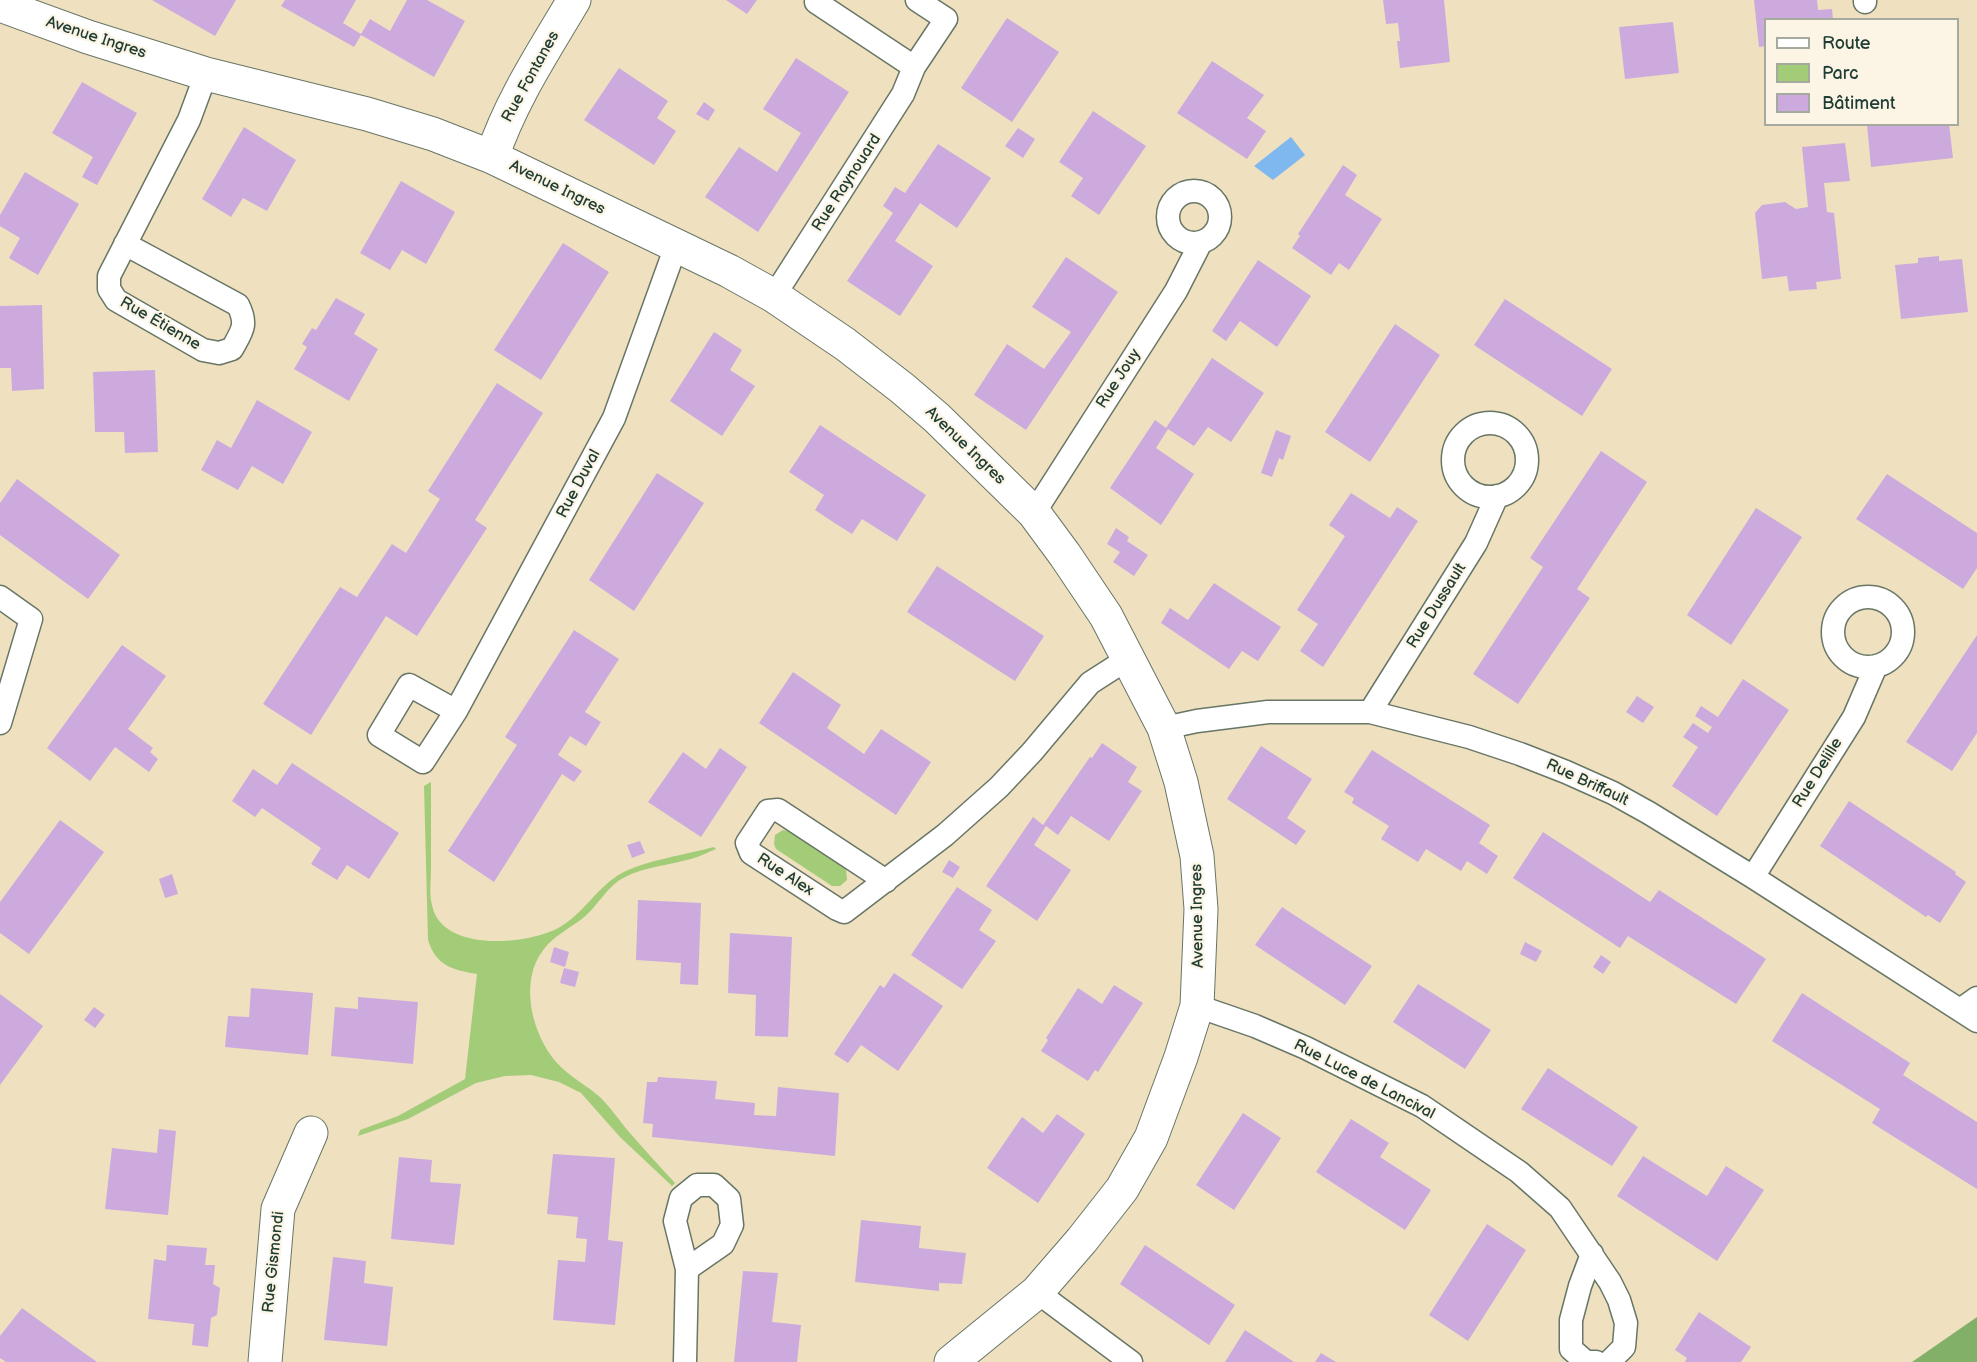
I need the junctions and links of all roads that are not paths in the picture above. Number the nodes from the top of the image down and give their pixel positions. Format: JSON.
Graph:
{"nodes":[{"id":1,"x":574,"y":0,"type":"edge"},
{"id":2,"x":818,"y":0,"type":"edge"},
{"id":3,"x":918,"y":0,"type":"edge"},
{"id":4,"x":5,"y":4,"type":"edge"},
{"id":5,"x":914,"y":67,"type":"junction"},
{"id":6,"x":206,"y":74,"type":"junction"},
{"id":7,"x":492,"y":157,"type":"junction"},
{"id":8,"x":1200,"y":242,"type":"dead end"},
{"id":9,"x":125,"y":244,"type":"junction"},
{"id":10,"x":676,"y":246,"type":"junction"},
{"id":11,"x":774,"y":296,"type":"junction"},
{"id":12,"x":1497,"y":496,"type":"dead end"},
{"id":13,"x":1034,"y":513,"type":"junction"},
{"id":14,"x":0,"y":597,"type":"edge"},
{"id":15,"x":1129,"y":658,"type":"junction"},
{"id":16,"x":1876,"y":666,"type":"dead end"},
{"id":17,"x":6,"y":678,"type":"edge"},
{"id":18,"x":456,"y":711,"type":"dead end"},
{"id":19,"x":1370,"y":712,"type":"junction"},
{"id":20,"x":0,"y":723,"type":"edge"},
{"id":21,"x":1164,"y":728,"type":"junction"},
{"id":22,"x":1753,"y":877,"type":"junction"},
{"id":23,"x":886,"y":881,"type":"junction"},
{"id":24,"x":1197,"y":1006,"type":"junction"},
{"id":25,"x":1971,"y":1010,"type":"edge"},
{"id":26,"x":311,"y":1133,"type":"dead end"},
{"id":27,"x":1592,"y":1254,"type":"junction"},
{"id":28,"x":687,"y":1269,"type":"dead end"},
{"id":29,"x":1037,"y":1292,"type":"junction"},
{"id":30,"x":264,"y":1362,"type":"edge"},
{"id":31,"x":685,"y":1362,"type":"edge"},
{"id":32,"x":951,"y":1362,"type":"edge"},
{"id":33,"x":1131,"y":1362,"type":"edge"},
{"id":34,"x":1596,"y":1362,"type":"edge"},
{"id":35,"x":1609,"y":1362,"type":"edge"}],
"edges":[{"from":1,"to":7,"type":"street","name":"Rue Fontanes"},
{"from":2,"to":5,"type":"lane"},
{"from":3,"to":5,"type":"lane","name":"Rue Raynouard"},
{"from":4,"to":6,"type":"street","name":"Avenue Ingres"},
{"from":5,"to":11,"type":"lane","name":"Rue Raynouard"},
{"from":6,"to":7,"type":"street","name":"Avenue Ingres"},
{"from":6,"to":9,"type":"lane","name":"Rue Étienne"},
{"from":7,"to":10,"type":"street","name":"Avenue Ingres"},
{"from":8,"to":13,"type":"lane","name":"Rue Jouy"},
{"from":9,"to":9,"type":"lane","name":"Rue Étienne"},
{"from":10,"to":11,"type":"street","name":"Avenue Ingres"},
{"from":10,"to":18,"type":"lane","name":"Rue Duval"},
{"from":11,"to":13,"type":"street","name":"Avenue Ingres"},
{"from":12,"to":19,"type":"lane","name":"Rue Dussault"},
{"from":13,"to":15,"type":"street","name":"Avenue Ingres"},
{"from":14,"to":17,"type":"lane"},
{"from":15,"to":21,"type":"street","name":"Avenue Ingres"},
{"from":15,"to":23,"type":"lane","name":"Rue Alex"},
{"from":16,"to":22,"type":"lane","name":"Rue Delille"},
{"from":17,"to":20,"type":"lane"},
{"from":19,"to":21,"type":"lane","name":"Rue Briffault"},
{"from":19,"to":22,"type":"lane","name":"Rue Briffault"},
{"from":21,"to":24,"type":"street","name":"Avenue Ingres"},
{"from":22,"to":25,"type":"lane","name":"Rue Briffault"},
{"from":23,"to":23,"type":"lane","name":"Rue Alex"},
{"from":24,"to":27,"type":"lane","name":"Rue Luce de Lancival"},
{"from":24,"to":29,"type":"street","name":"Avenue Ingres"},
{"from":26,"to":30,"type":"street","name":"Rue Gismondi"},
{"from":27,"to":34,"type":"lane"},
{"from":27,"to":35,"type":"lane","name":"Rue Luce de Lancival"},
{"from":28,"to":31,"type":"lane"},
{"from":29,"to":32,"type":"street","name":"Avenue Ingres"},
{"from":29,"to":33,"type":"lane"}]}
